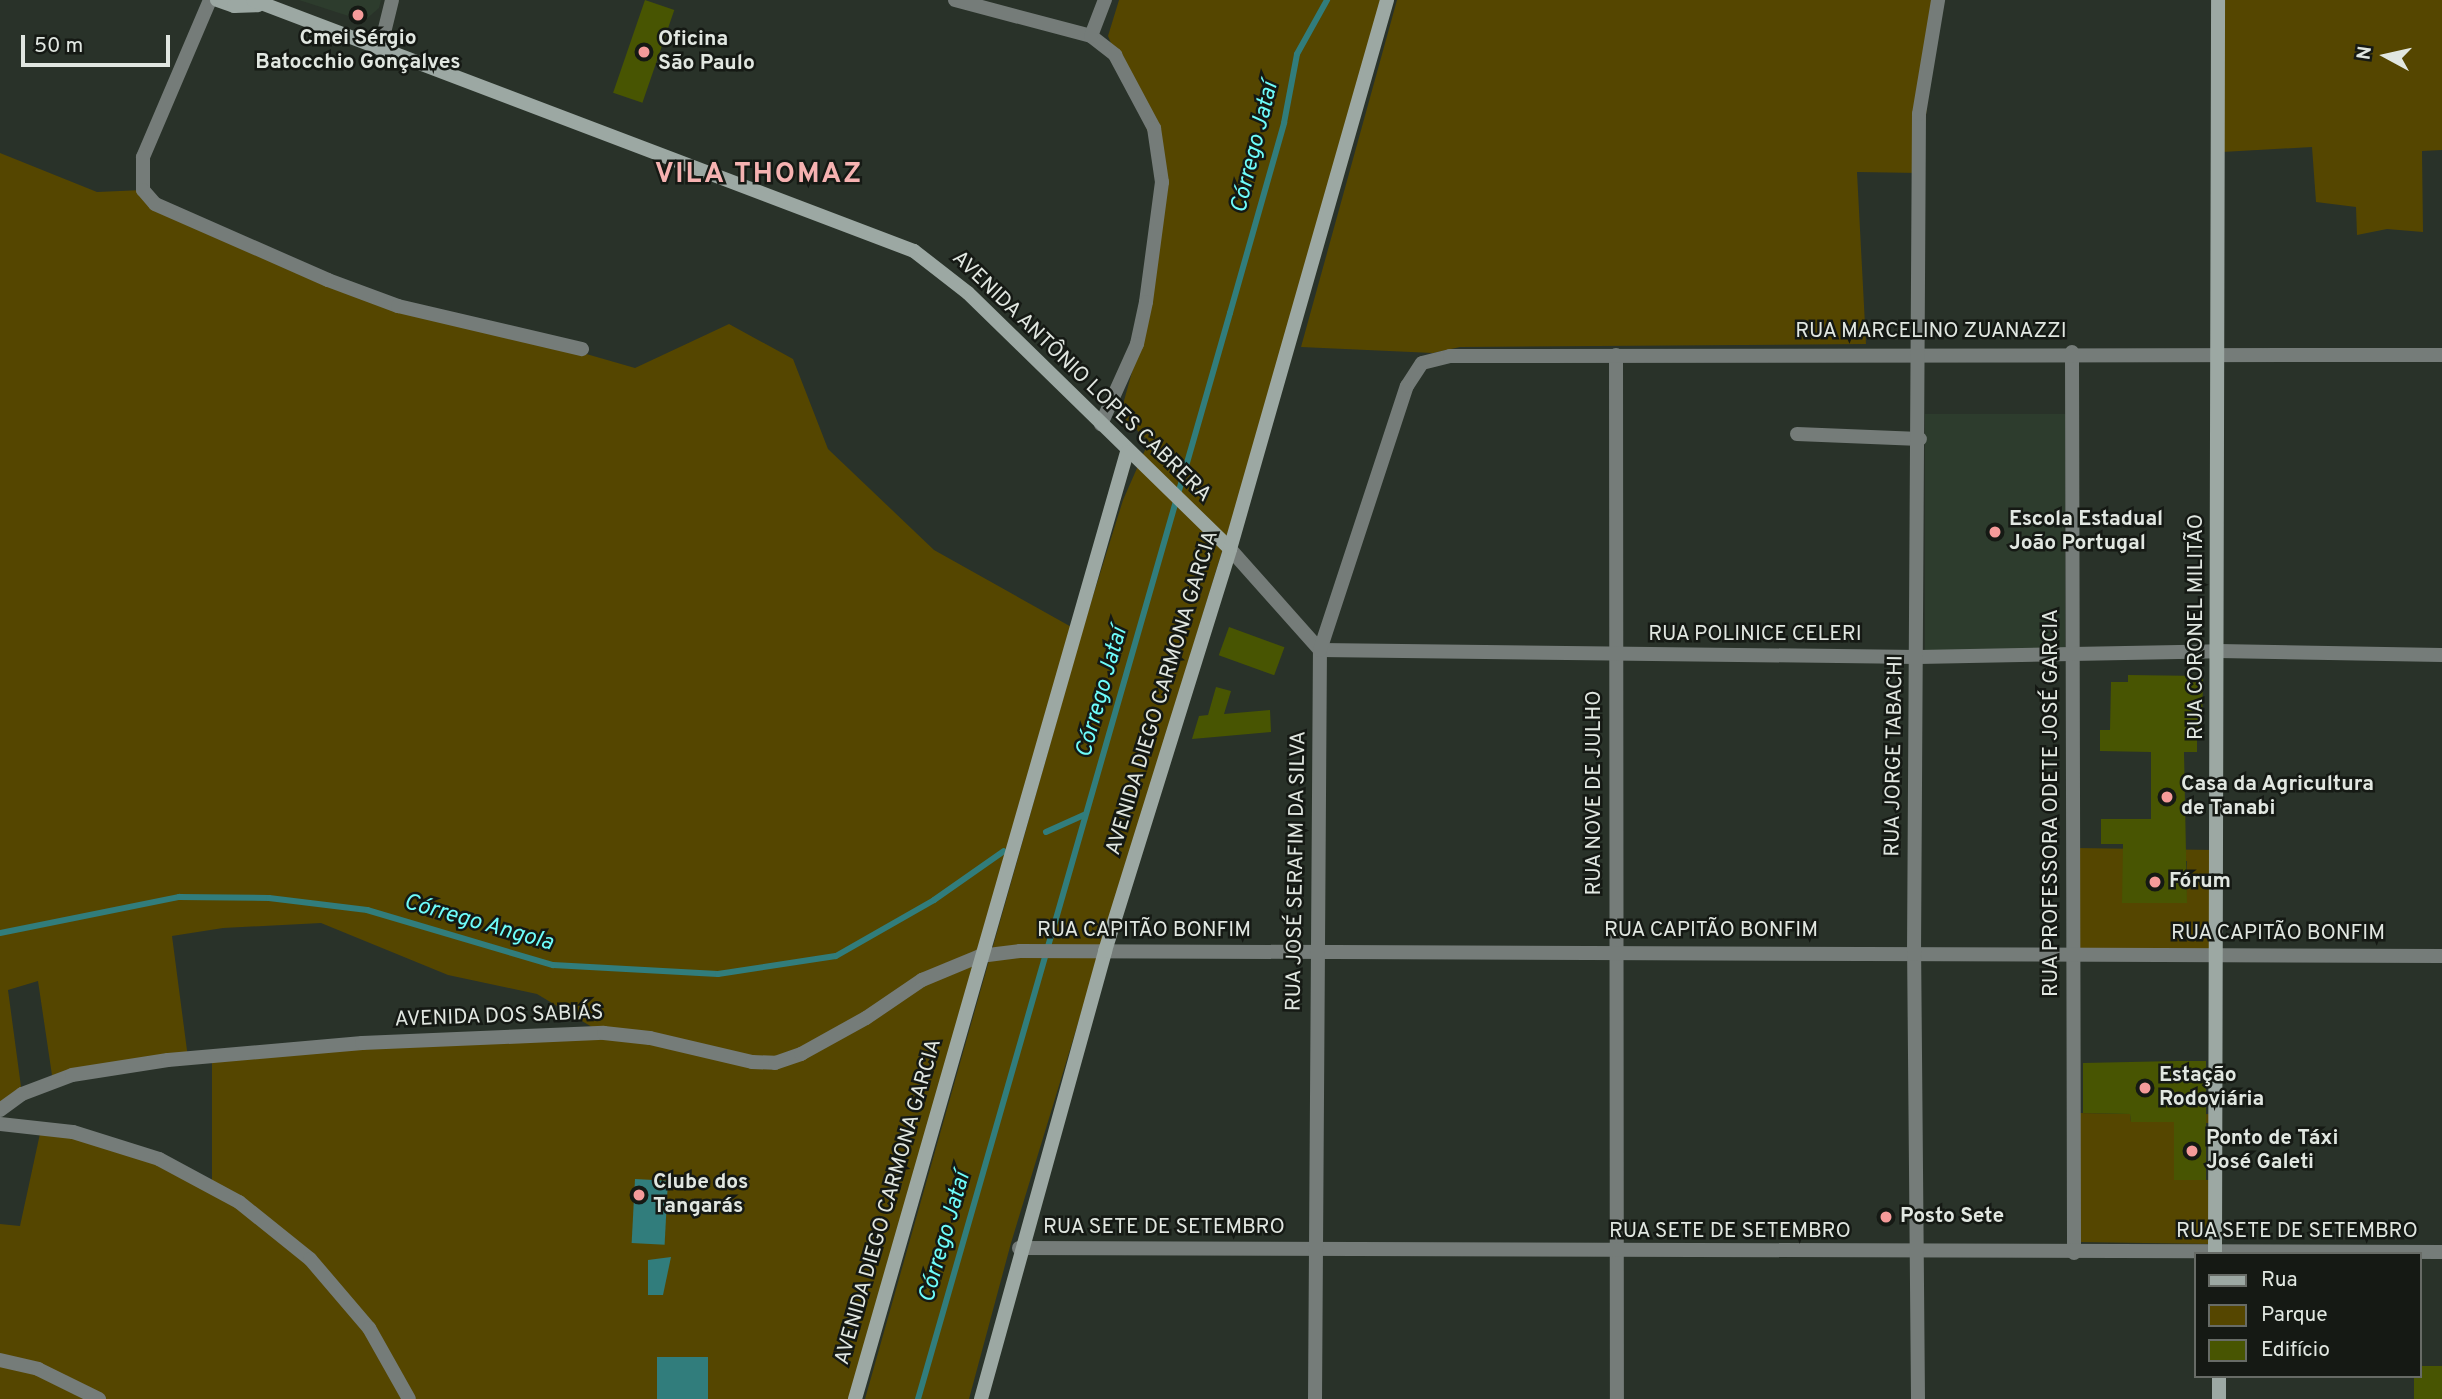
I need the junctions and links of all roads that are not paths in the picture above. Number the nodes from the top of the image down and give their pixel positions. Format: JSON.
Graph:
{"nodes":[{"id":1,"x":210,"y":0,"type":"edge"},
{"id":2,"x":217,"y":0,"type":"edge"},
{"id":3,"x":392,"y":0,"type":"edge"},
{"id":4,"x":955,"y":0,"type":"edge"},
{"id":5,"x":1105,"y":0,"type":"edge"},
{"id":6,"x":1387,"y":0,"type":"edge"},
{"id":7,"x":1938,"y":0,"type":"edge"},
{"id":8,"x":2218,"y":0,"type":"edge"},
{"id":9,"x":235,"y":3,"type":"edge"},
{"id":10,"x":255,"y":3,"type":"edge"},
{"id":11,"x":1091,"y":36,"type":"junction"},
{"id":12,"x":380,"y":49,"type":"junction"},
{"id":13,"x":582,"y":349,"type":"dead end"},
{"id":14,"x":2072,"y":352,"type":"junction"},
{"id":15,"x":2218,"y":352,"type":"junction"},
{"id":16,"x":1921,"y":353,"type":"junction"},
{"id":17,"x":1616,"y":355,"type":"junction"},
{"id":18,"x":2442,"y":355,"type":"edge"},
{"id":19,"x":1422,"y":363,"type":"joint"},
{"id":20,"x":1101,"y":424,"type":"junction"},
{"id":21,"x":1797,"y":434,"type":"dead end"},
{"id":22,"x":1920,"y":439,"type":"junction"},
{"id":23,"x":1127,"y":452,"type":"junction"},
{"id":24,"x":1230,"y":549,"type":"junction"},
{"id":25,"x":1320,"y":650,"type":"junction"},
{"id":26,"x":2219,"y":651,"type":"junction"},
{"id":27,"x":2071,"y":654,"type":"junction"},
{"id":28,"x":1614,"y":655,"type":"junction"},
{"id":29,"x":2442,"y":655,"type":"edge"},
{"id":30,"x":1917,"y":657,"type":"junction"},
{"id":31,"x":1105,"y":951,"type":"junction"},
{"id":32,"x":1617,"y":951,"type":"junction"},
{"id":33,"x":1318,"y":952,"type":"junction"},
{"id":34,"x":1914,"y":954,"type":"junction"},
{"id":35,"x":2215,"y":954,"type":"junction"},
{"id":36,"x":2074,"y":955,"type":"junction"},
{"id":37,"x":980,"y":956,"type":"junction"},
{"id":38,"x":2442,"y":956,"type":"edge"},
{"id":39,"x":0,"y":1110,"type":"edge"},
{"id":40,"x":0,"y":1124,"type":"edge"},
{"id":41,"x":1019,"y":1248,"type":"junction"},
{"id":42,"x":1314,"y":1250,"type":"junction"},
{"id":43,"x":2215,"y":1252,"type":"edge"},
{"id":44,"x":2421,"y":1252,"type":"edge"},
{"id":45,"x":2442,"y":1252,"type":"edge"},
{"id":46,"x":1616,"y":1253,"type":"junction"},
{"id":47,"x":1917,"y":1253,"type":"junction"},
{"id":48,"x":2074,"y":1253,"type":"junction"},
{"id":49,"x":2194,"y":1253,"type":"edge"},
{"id":50,"x":0,"y":1360,"type":"edge"},
{"id":51,"x":2219,"y":1378,"type":"edge"},
{"id":52,"x":99,"y":1399,"type":"edge"},
{"id":53,"x":410,"y":1399,"type":"edge"},
{"id":54,"x":855,"y":1399,"type":"edge"},
{"id":55,"x":981,"y":1399,"type":"edge"},
{"id":56,"x":1315,"y":1399,"type":"edge"},
{"id":57,"x":1617,"y":1399,"type":"edge"},
{"id":58,"x":1918,"y":1399,"type":"edge"},
{"id":59,"x":2220,"y":1399,"type":"edge"}],
"edges":[{"from":1,"to":13,"type":"street"},
{"from":2,"to":9,"type":"main road","name":"AVENIDA ANTÔNIO LOPES CABRERA"},
{"from":3,"to":12,"type":"street"},
{"from":4,"to":11,"type":"street"},
{"from":5,"to":11,"type":"street"},
{"from":6,"to":24,"type":"main road","name":"AVENIDA DIEGO CARMONA GARCIA"},
{"from":7,"to":16,"type":"street","name":"RUA JORGE TABACHI"},
{"from":8,"to":15,"type":"main road","name":"RUA CORONEL MILITÃO"},
{"from":9,"to":10,"type":"main road","name":"AVENIDA ANTÔNIO LOPES CABRERA"},
{"from":10,"to":12,"type":"main road","name":"AVENIDA ANTÔNIO LOPES CABRERA"},
{"from":11,"to":20,"type":"street"},
{"from":12,"to":20,"type":"main road","name":"AVENIDA ANTÔNIO LOPES CABRERA"},
{"from":14,"to":15,"type":"street","name":"RUA MARCELINO ZUANAZZI"},
{"from":14,"to":16,"type":"street","name":"RUA MARCELINO ZUANAZZI"},
{"from":14,"to":27,"type":"street","name":"RUA PROFESSORA ODETE JOSÉ GARCIA"},
{"from":15,"to":18,"type":"street","name":"RUA MARCELINO ZUANAZZI"},
{"from":15,"to":26,"type":"main road","name":"RUA CORONEL MILITÃO"},
{"from":16,"to":17,"type":"street","name":"RUA MARCELINO ZUANAZZI"},
{"from":16,"to":22,"type":"street","name":"RUA JORGE TABACHI"},
{"from":17,"to":19,"type":"street","name":"RUA MARCELINO ZUANAZZI"},
{"from":17,"to":28,"type":"street","name":"RUA NOVE DE JULHO"},
{"from":19,"to":25,"type":"street","name":"RUA JOSÉ SERAFIM DA SILVA"},
{"from":20,"to":23,"type":"main road","name":"AVENIDA ANTÔNIO LOPES CABRERA"},
{"from":21,"to":22,"type":"street"},
{"from":22,"to":30,"type":"street","name":"RUA JORGE TABACHI"},
{"from":23,"to":24,"type":"main road","name":"AVENIDA ANTÔNIO LOPES CABRERA"},
{"from":23,"to":37,"type":"main road","name":"AVENIDA DIEGO CARMONA GARCIA"},
{"from":24,"to":25,"type":"street","name":"AVENIDA ANTÔNIO LOPES CABRERA"},
{"from":24,"to":31,"type":"main road","name":"AVENIDA DIEGO CARMONA GARCIA"},
{"from":25,"to":28,"type":"street","name":"RUA POLINICE CELERI"},
{"from":25,"to":33,"type":"street","name":"RUA JOSÉ SERAFIM DA SILVA"},
{"from":26,"to":27,"type":"street","name":"RUA POLINICE CELERI"},
{"from":26,"to":29,"type":"street","name":"RUA POLINICE CELERI"},
{"from":26,"to":35,"type":"main road","name":"RUA CORONEL MILITÃO"},
{"from":27,"to":30,"type":"street","name":"RUA POLINICE CELERI"},
{"from":27,"to":36,"type":"street","name":"RUA PROFESSORA ODETE JOSÉ GARCIA"},
{"from":28,"to":30,"type":"street","name":"RUA POLINICE CELERI"},
{"from":28,"to":32,"type":"street","name":"RUA NOVE DE JULHO"},
{"from":30,"to":34,"type":"street","name":"RUA JORGE TABACHI"},
{"from":31,"to":33,"type":"street","name":"RUA CAPITÃO BONFIM"},
{"from":31,"to":37,"type":"street","name":"RUA CAPITÃO BONFIM"},
{"from":31,"to":41,"type":"main road","name":"AVENIDA DIEGO CARMONA GARCIA"},
{"from":32,"to":33,"type":"street","name":"RUA CAPITÃO BONFIM"},
{"from":32,"to":34,"type":"street","name":"RUA CAPITÃO BONFIM"},
{"from":32,"to":46,"type":"street","name":"RUA NOVE DE JULHO"},
{"from":33,"to":42,"type":"street","name":"RUA JOSÉ SERAFIM DA SILVA"},
{"from":34,"to":36,"type":"street","name":"RUA CAPITÃO BONFIM"},
{"from":34,"to":47,"type":"street","name":"RUA JORGE TABACHI"},
{"from":35,"to":36,"type":"street","name":"RUA CAPITÃO BONFIM"},
{"from":35,"to":38,"type":"street","name":"RUA CAPITÃO BONFIM"},
{"from":35,"to":43,"type":"main road","name":"RUA CORONEL MILITÃO"},
{"from":36,"to":48,"type":"street","name":"RUA PROFESSORA ODETE JOSÉ GARCIA"},
{"from":37,"to":39,"type":"street","name":"AVENIDA DOS SABIÁS"},
{"from":37,"to":54,"type":"main road","name":"AVENIDA DIEGO CARMONA GARCIA"},
{"from":40,"to":53,"type":"street"},
{"from":41,"to":42,"type":"street","name":"RUA SETE DE SETEMBRO"},
{"from":41,"to":55,"type":"main road","name":"AVENIDA DIEGO CARMONA GARCIA"},
{"from":42,"to":46,"type":"street","name":"RUA SETE DE SETEMBRO"},
{"from":42,"to":56,"type":"street","name":"RUA JOSÉ SERAFIM DA SILVA"},
{"from":44,"to":45,"type":"street","name":"RUA SETE DE SETEMBRO"},
{"from":46,"to":47,"type":"street","name":"RUA SETE DE SETEMBRO"},
{"from":46,"to":57,"type":"street","name":"RUA NOVE DE JULHO"},
{"from":47,"to":48,"type":"street","name":"RUA SETE DE SETEMBRO"},
{"from":47,"to":58,"type":"street","name":"RUA JORGE TABACHI"},
{"from":48,"to":49,"type":"street","name":"RUA SETE DE SETEMBRO"},
{"from":50,"to":52,"type":"street"},
{"from":51,"to":59,"type":"main road"}]}
